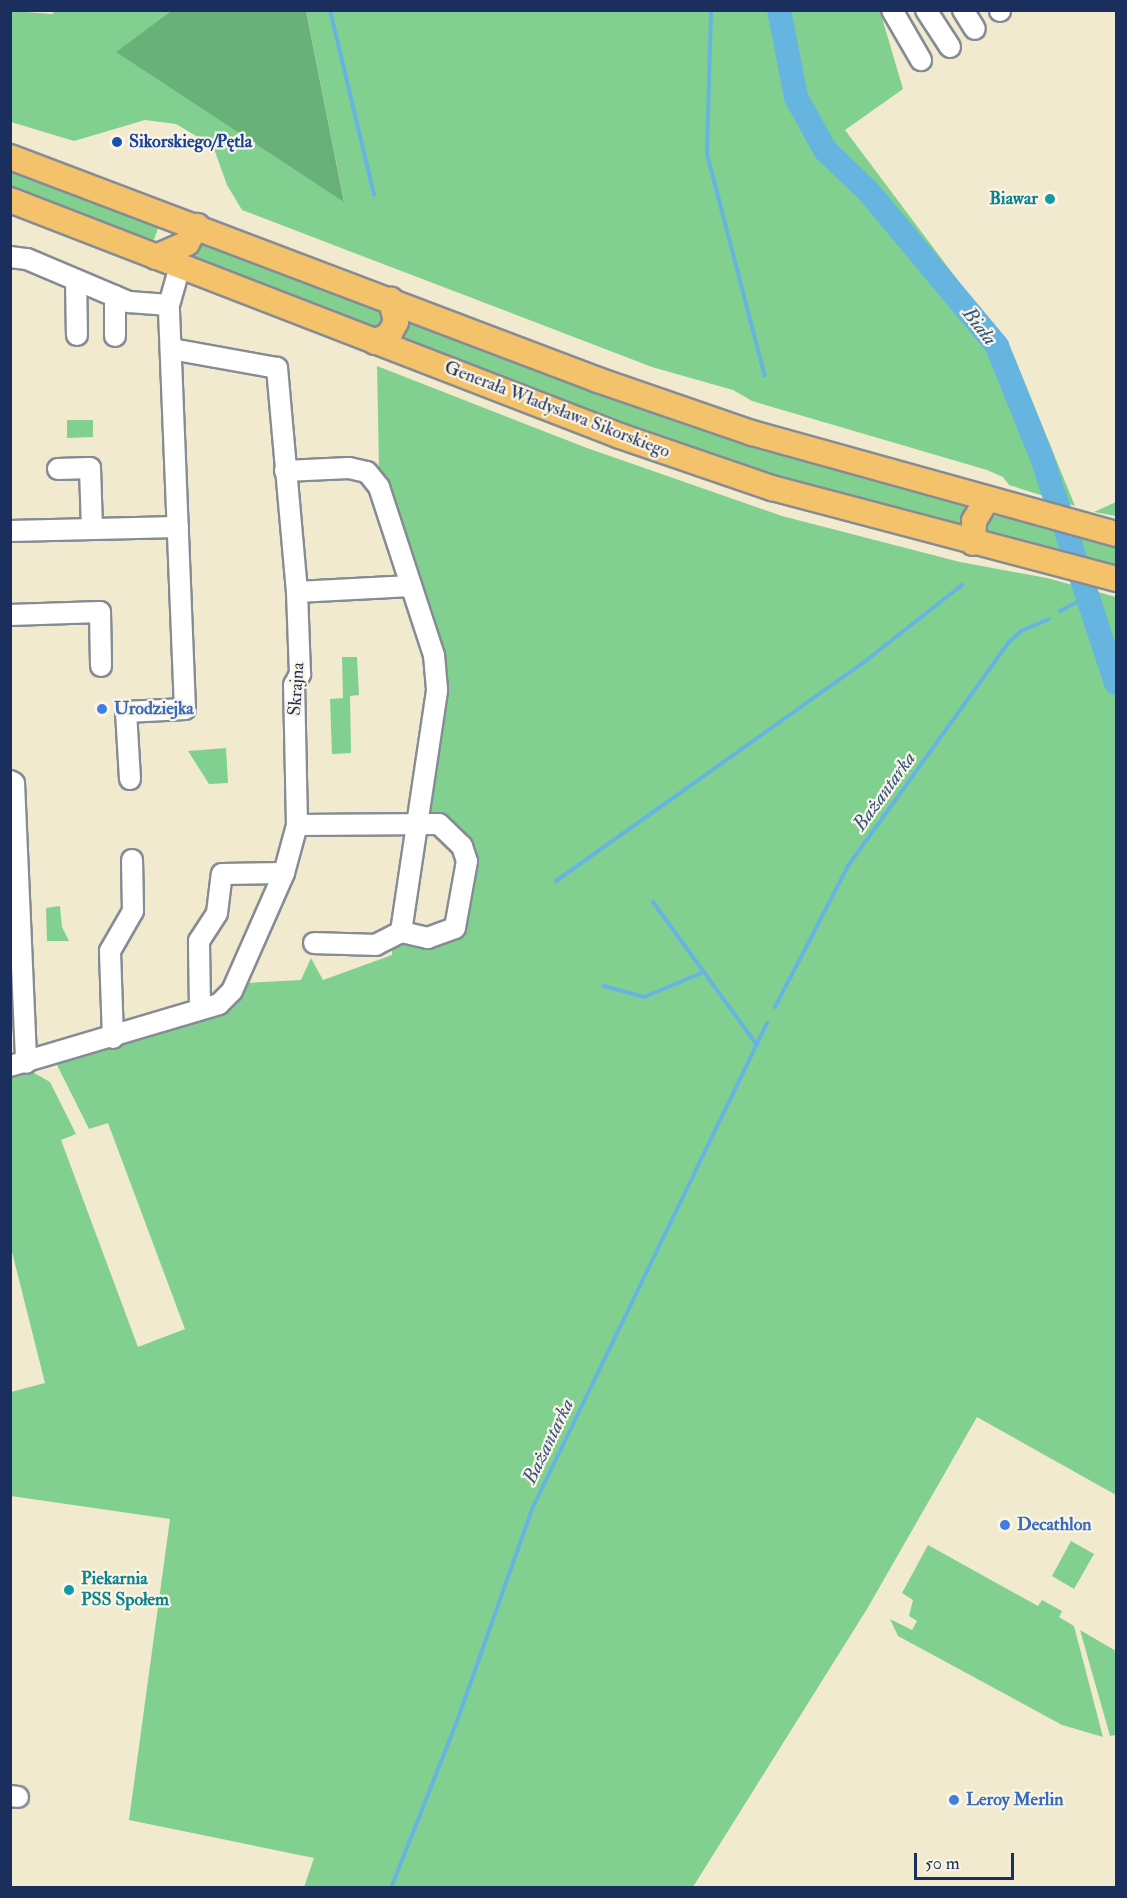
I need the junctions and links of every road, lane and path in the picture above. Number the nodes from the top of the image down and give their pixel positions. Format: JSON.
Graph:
{"nodes":[{"id":1,"x":892,"y":10,"type":"edge"},
{"id":2,"x":926,"y":10,"type":"edge"},
{"id":3,"x":963,"y":10,"type":"edge"},
{"id":4,"x":975,"y":30,"type":"dead end"},
{"id":5,"x":950,"y":47,"type":"dead end"},
{"id":6,"x":921,"y":60,"type":"dead end"},
{"id":7,"x":10,"y":157,"type":"edge"},
{"id":8,"x":10,"y":200,"type":"edge"},
{"id":9,"x":197,"y":226,"type":"junction"},
{"id":10,"x":10,"y":257,"type":"edge"},
{"id":11,"x":156,"y":257,"type":"junction"},
{"id":12,"x":180,"y":266,"type":"junction"},
{"id":13,"x":76,"y":280,"type":"junction"},
{"id":14,"x":115,"y":296,"type":"junction"},
{"id":15,"x":391,"y":300,"type":"junction"},
{"id":16,"x":169,"y":305,"type":"junction"},
{"id":17,"x":77,"y":335,"type":"dead end"},
{"id":18,"x":116,"y":336,"type":"dead end"},
{"id":19,"x":375,"y":342,"type":"junction"},
{"id":20,"x":171,"y":349,"type":"junction"},
{"id":21,"x":57,"y":469,"type":"dead end"},
{"id":22,"x":285,"y":471,"type":"junction"},
{"id":23,"x":987,"y":499,"type":"junction"},
{"id":24,"x":178,"y":527,"type":"junction"},
{"id":25,"x":92,"y":529,"type":"junction"},
{"id":26,"x":10,"y":531,"type":"edge"},
{"id":27,"x":1116,"y":534,"type":"edge"},
{"id":28,"x":973,"y":543,"type":"junction"},
{"id":29,"x":1108,"y":577,"type":"edge"},
{"id":30,"x":411,"y":586,"type":"junction"},
{"id":31,"x":297,"y":592,"type":"junction"},
{"id":32,"x":10,"y":615,"type":"edge"},
{"id":33,"x":101,"y":666,"type":"dead end"},
{"id":34,"x":130,"y":779,"type":"dead end"},
{"id":35,"x":10,"y":781,"type":"edge"},
{"id":36,"x":418,"y":821,"type":"junction"},
{"id":37,"x":297,"y":825,"type":"junction"},
{"id":38,"x":132,"y":860,"type":"dead end"},
{"id":39,"x":284,"y":873,"type":"junction"},
{"id":40,"x":401,"y":932,"type":"junction"},
{"id":41,"x":314,"y":943,"type":"dead end"},
{"id":42,"x":200,"y":1008,"type":"junction"},
{"id":43,"x":113,"y":1038,"type":"junction"},
{"id":44,"x":18,"y":1064,"type":"edge"}],
"edges":[{"from":1,"to":6,"type":"street"},
{"from":2,"to":5,"type":"street"},
{"from":3,"to":4,"type":"street"},
{"from":7,"to":9,"type":"main road"},
{"from":8,"to":11,"type":"main road","name":"Generała Władysława Sikorskiego"},
{"from":9,"to":11,"type":"main road"},
{"from":9,"to":15,"type":"main road"},
{"from":10,"to":13,"type":"street"},
{"from":11,"to":12,"type":"main road","name":"Generała Władysława Sikorskiego"},
{"from":12,"to":16,"type":"street"},
{"from":12,"to":19,"type":"main road","name":"Generała Władysława Sikorskiego"},
{"from":13,"to":14,"type":"street"},
{"from":13,"to":17,"type":"street"},
{"from":14,"to":16,"type":"street"},
{"from":14,"to":18,"type":"street"},
{"from":15,"to":19,"type":"main road"},
{"from":15,"to":23,"type":"main road"},
{"from":16,"to":20,"type":"street"},
{"from":19,"to":28,"type":"main road","name":"Generała Władysława Sikorskiego"},
{"from":20,"to":22,"type":"street","name":"Skrajna"},
{"from":20,"to":24,"type":"street"},
{"from":21,"to":25,"type":"street"},
{"from":22,"to":30,"type":"street"},
{"from":22,"to":31,"type":"street","name":"Skrajna"},
{"from":23,"to":27,"type":"main road"},
{"from":23,"to":28,"type":"main road"},
{"from":24,"to":25,"type":"street"},
{"from":24,"to":34,"type":"street"},
{"from":25,"to":26,"type":"street"},
{"from":28,"to":29,"type":"main road","name":"Generała Władysława Sikorskiego"},
{"from":30,"to":31,"type":"street"},
{"from":30,"to":36,"type":"street"},
{"from":31,"to":37,"type":"street","name":"Skrajna"},
{"from":32,"to":33,"type":"street"},
{"from":35,"to":44,"type":"street"},
{"from":36,"to":37,"type":"street"},
{"from":36,"to":40,"type":"street"},
{"from":36,"to":40,"type":"street"},
{"from":37,"to":39,"type":"street","name":"Skrajna"},
{"from":38,"to":43,"type":"street"},
{"from":39,"to":42,"type":"street","name":"Skrajna"},
{"from":39,"to":42,"type":"street"},
{"from":40,"to":41,"type":"street"},
{"from":42,"to":43,"type":"street","name":"Skrajna"},
{"from":43,"to":44,"type":"street","name":"Skrajna"}]}
